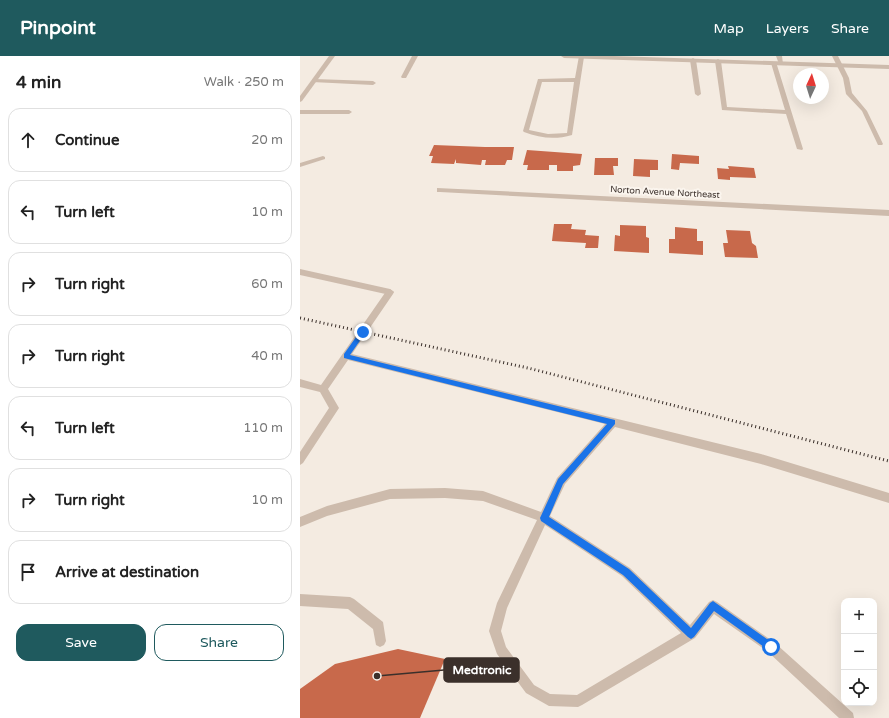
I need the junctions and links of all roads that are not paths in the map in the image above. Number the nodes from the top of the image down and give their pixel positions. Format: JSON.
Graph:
{"nodes":[{"id":1,"x":332,"y":56,"type":"edge"},
{"id":2,"x":415,"y":56,"type":"edge"},
{"id":3,"x":564,"y":56,"type":"edge"},
{"id":4,"x":779,"y":56,"type":"edge"},
{"id":5,"x":835,"y":56,"type":"edge"},
{"id":6,"x":581,"y":57,"type":"junction"},
{"id":7,"x":661,"y":58,"type":"edge"},
{"id":8,"x":697,"y":59,"type":"edge"},
{"id":9,"x":718,"y":61,"type":"junction"},
{"id":10,"x":778,"y":63,"type":"junction"},
{"id":11,"x":839,"y":65,"type":"junction"},
{"id":12,"x":889,"y":67,"type":"edge"},
{"id":13,"x":404,"y":76,"type":"dead end"},
{"id":14,"x":577,"y":80,"type":"junction"},
{"id":15,"x":314,"y":81,"type":"junction"},
{"id":16,"x":373,"y":83,"type":"dead end"},
{"id":17,"x":698,"y":94,"type":"dead end"},
{"id":18,"x":300,"y":100,"type":"edge"},
{"id":19,"x":300,"y":112,"type":"edge"},
{"id":20,"x":349,"y":112,"type":"dead end"},
{"id":21,"x":789,"y":112,"type":"junction"},
{"id":22,"x":880,"y":144,"type":"dead end"},
{"id":23,"x":800,"y":149,"type":"dead end"},
{"id":24,"x":323,"y":158,"type":"dead end"},
{"id":25,"x":300,"y":165,"type":"edge"},
{"id":26,"x":440,"y":190,"type":"dead end"},
{"id":27,"x":889,"y":213,"type":"edge"},
{"id":28,"x":300,"y":272,"type":"edge"},
{"id":29,"x":390,"y":292,"type":"joint"},
{"id":30,"x":346,"y":356,"type":"junction"},
{"id":31,"x":300,"y":383,"type":"edge"},
{"id":32,"x":323,"y":389,"type":"junction"},
{"id":33,"x":613,"y":422,"type":"junction"},
{"id":34,"x":300,"y":460,"type":"edge"},
{"id":35,"x":889,"y":498,"type":"edge"},
{"id":36,"x":544,"y":518,"type":"junction"},
{"id":37,"x":300,"y":522,"type":"edge"},
{"id":38,"x":300,"y":600,"type":"edge"},
{"id":39,"x":691,"y":634,"type":"junction"},
{"id":40,"x":380,"y":641,"type":"dead end"},
{"id":41,"x":848,"y":718,"type":"edge"}],
"edges":[{"from":1,"to":15,"type":"street"},
{"from":2,"to":13,"type":"lane"},
{"from":3,"to":6,"type":"street"},
{"from":4,"to":10,"type":"lane"},
{"from":5,"to":11,"type":"lane"},
{"from":6,"to":7,"type":"street"},
{"from":6,"to":14,"type":"lane"},
{"from":7,"to":8,"type":"street"},
{"from":8,"to":9,"type":"street"},
{"from":8,"to":17,"type":"lane"},
{"from":9,"to":10,"type":"street"},
{"from":9,"to":21,"type":"lane"},
{"from":10,"to":11,"type":"street"},
{"from":10,"to":21,"type":"lane"},
{"from":11,"to":12,"type":"street"},
{"from":11,"to":22,"type":"lane"},
{"from":14,"to":14,"type":"lane"},
{"from":15,"to":16,"type":"lane"},
{"from":15,"to":18,"type":"street"},
{"from":19,"to":20,"type":"lane"},
{"from":21,"to":23,"type":"lane"},
{"from":24,"to":25,"type":"lane"},
{"from":26,"to":27,"type":"street","name":"Norton Avenue Northeast"},
{"from":28,"to":29,"type":"street"},
{"from":29,"to":30,"type":"lane"},
{"from":30,"to":32,"type":"lane"},
{"from":30,"to":33,"type":"lane"},
{"from":31,"to":32,"type":"lane"},
{"from":32,"to":34,"type":"lane"},
{"from":33,"to":35,"type":"lane"},
{"from":33,"to":36,"type":"lane"},
{"from":36,"to":37,"type":"lane"},
{"from":36,"to":39,"type":"lane"},
{"from":36,"to":39,"type":"lane"},
{"from":38,"to":40,"type":"lane"},
{"from":39,"to":41,"type":"lane"}]}
